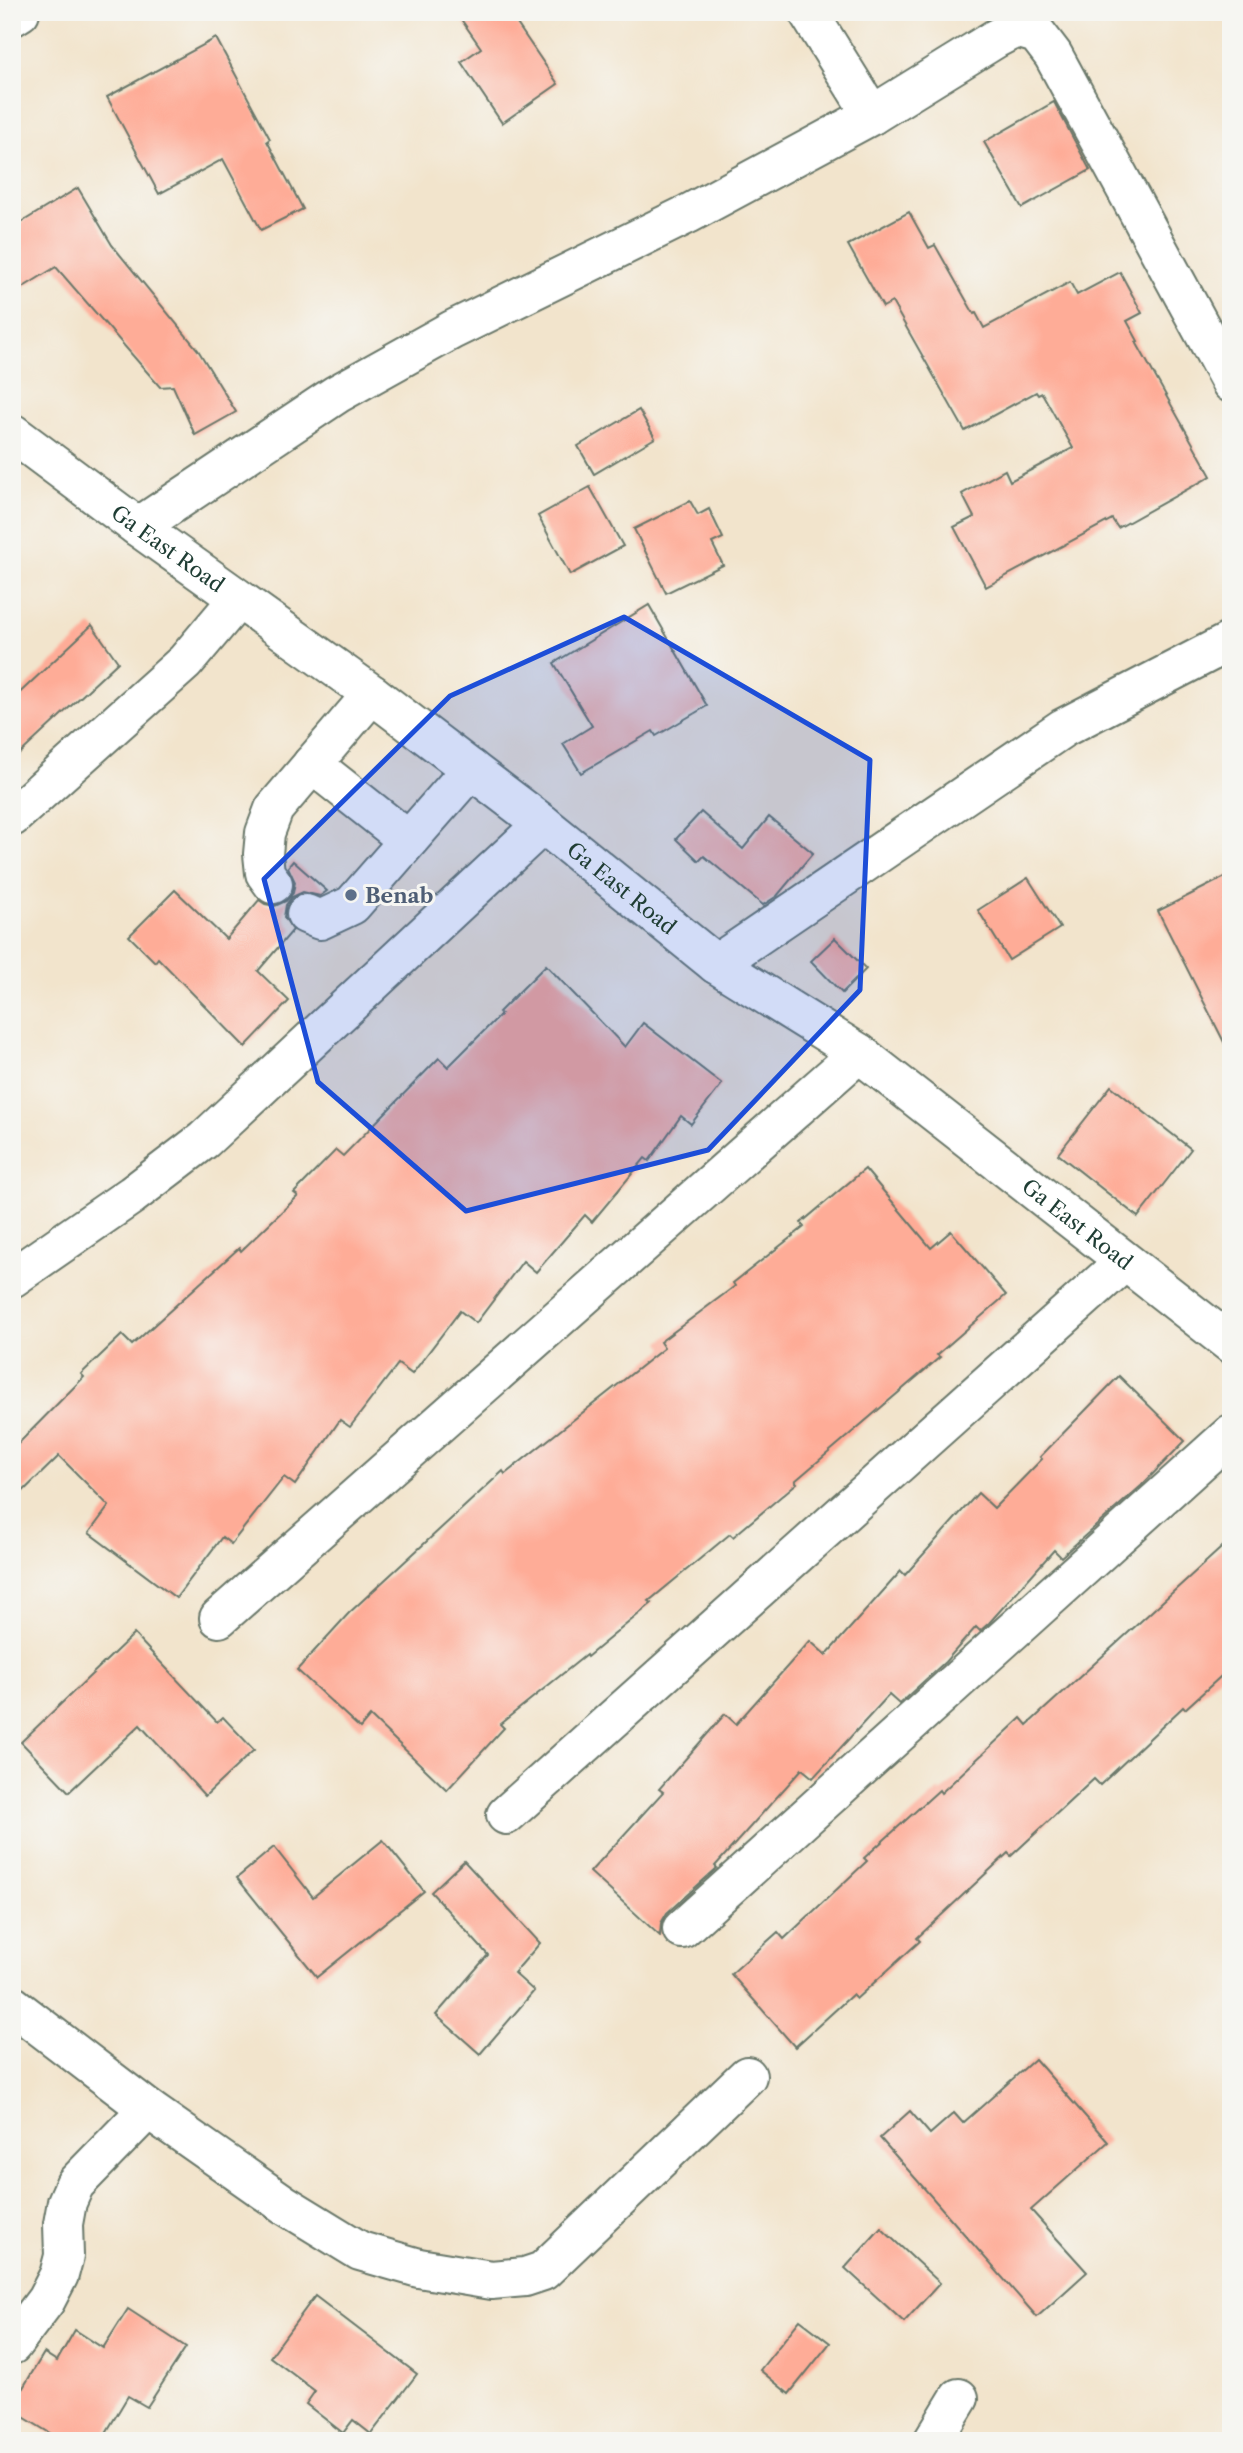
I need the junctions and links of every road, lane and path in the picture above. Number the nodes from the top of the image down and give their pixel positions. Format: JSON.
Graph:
{"nodes":[{"id":1,"x":20,"y":12,"type":"edge"},
{"id":2,"x":808,"y":12,"type":"edge"},
{"id":3,"x":12,"y":17,"type":"edge"},
{"id":4,"x":872,"y":115,"type":"junction"},
{"id":5,"x":1231,"y":383,"type":"edge"},
{"id":6,"x":12,"y":433,"type":"edge"},
{"id":7,"x":138,"y":527,"type":"junction"},
{"id":8,"x":239,"y":599,"type":"junction"},
{"id":9,"x":1231,"y":641,"type":"edge"},
{"id":10,"x":372,"y":694,"type":"junction"},
{"id":11,"x":312,"y":764,"type":"junction"},
{"id":12,"x":471,"y":769,"type":"junction"},
{"id":13,"x":12,"y":817,"type":"edge"},
{"id":14,"x":543,"y":824,"type":"junction"},
{"id":15,"x":408,"y":840,"type":"junction"},
{"id":16,"x":274,"y":884,"type":"dead end"},
{"id":17,"x":306,"y":914,"type":"dead end"},
{"id":18,"x":716,"y":964,"type":"junction"},
{"id":19,"x":859,"y":1053,"type":"junction"},
{"id":20,"x":1124,"y":1262,"type":"junction"},
{"id":21,"x":12,"y":1278,"type":"edge"},
{"id":22,"x":1231,"y":1344,"type":"edge"},
{"id":23,"x":1231,"y":1434,"type":"edge"},
{"id":24,"x":219,"y":1618,"type":"dead end"},
{"id":25,"x":506,"y":1815,"type":"dead end"},
{"id":26,"x":682,"y":1929,"type":"dead end"},
{"id":27,"x":12,"y":2005,"type":"edge"},
{"id":28,"x":747,"y":2076,"type":"dead end"},
{"id":29,"x":148,"y":2109,"type":"junction"},
{"id":30,"x":12,"y":2345,"type":"edge"},
{"id":31,"x":959,"y":2398,"type":"dead end"},
{"id":32,"x":933,"y":2441,"type":"edge"}],
"edges":[{"from":1,"to":3,"type":"street"},
{"from":2,"to":4,"type":"street"},
{"from":4,"to":5,"type":"street"},
{"from":4,"to":7,"type":"street"},
{"from":6,"to":7,"type":"street","name":"Ga East Road"},
{"from":7,"to":8,"type":"street","name":"Ga East Road"},
{"from":8,"to":10,"type":"street","name":"Ga East Road"},
{"from":8,"to":13,"type":"street"},
{"from":9,"to":18,"type":"street"},
{"from":10,"to":11,"type":"street"},
{"from":10,"to":12,"type":"street","name":"Ga East Road"},
{"from":11,"to":15,"type":"street"},
{"from":11,"to":16,"type":"street"},
{"from":12,"to":14,"type":"street","name":"Ga East Road"},
{"from":12,"to":15,"type":"street"},
{"from":14,"to":18,"type":"street","name":"Ga East Road"},
{"from":14,"to":21,"type":"street"},
{"from":15,"to":17,"type":"street"},
{"from":18,"to":19,"type":"street","name":"Ga East Road"},
{"from":19,"to":20,"type":"street","name":"Ga East Road"},
{"from":19,"to":24,"type":"street"},
{"from":20,"to":22,"type":"street","name":"Ga East Road"},
{"from":20,"to":25,"type":"street"},
{"from":23,"to":26,"type":"street"},
{"from":27,"to":29,"type":"street"},
{"from":28,"to":29,"type":"street"},
{"from":29,"to":30,"type":"street"},
{"from":31,"to":32,"type":"street"}]}
